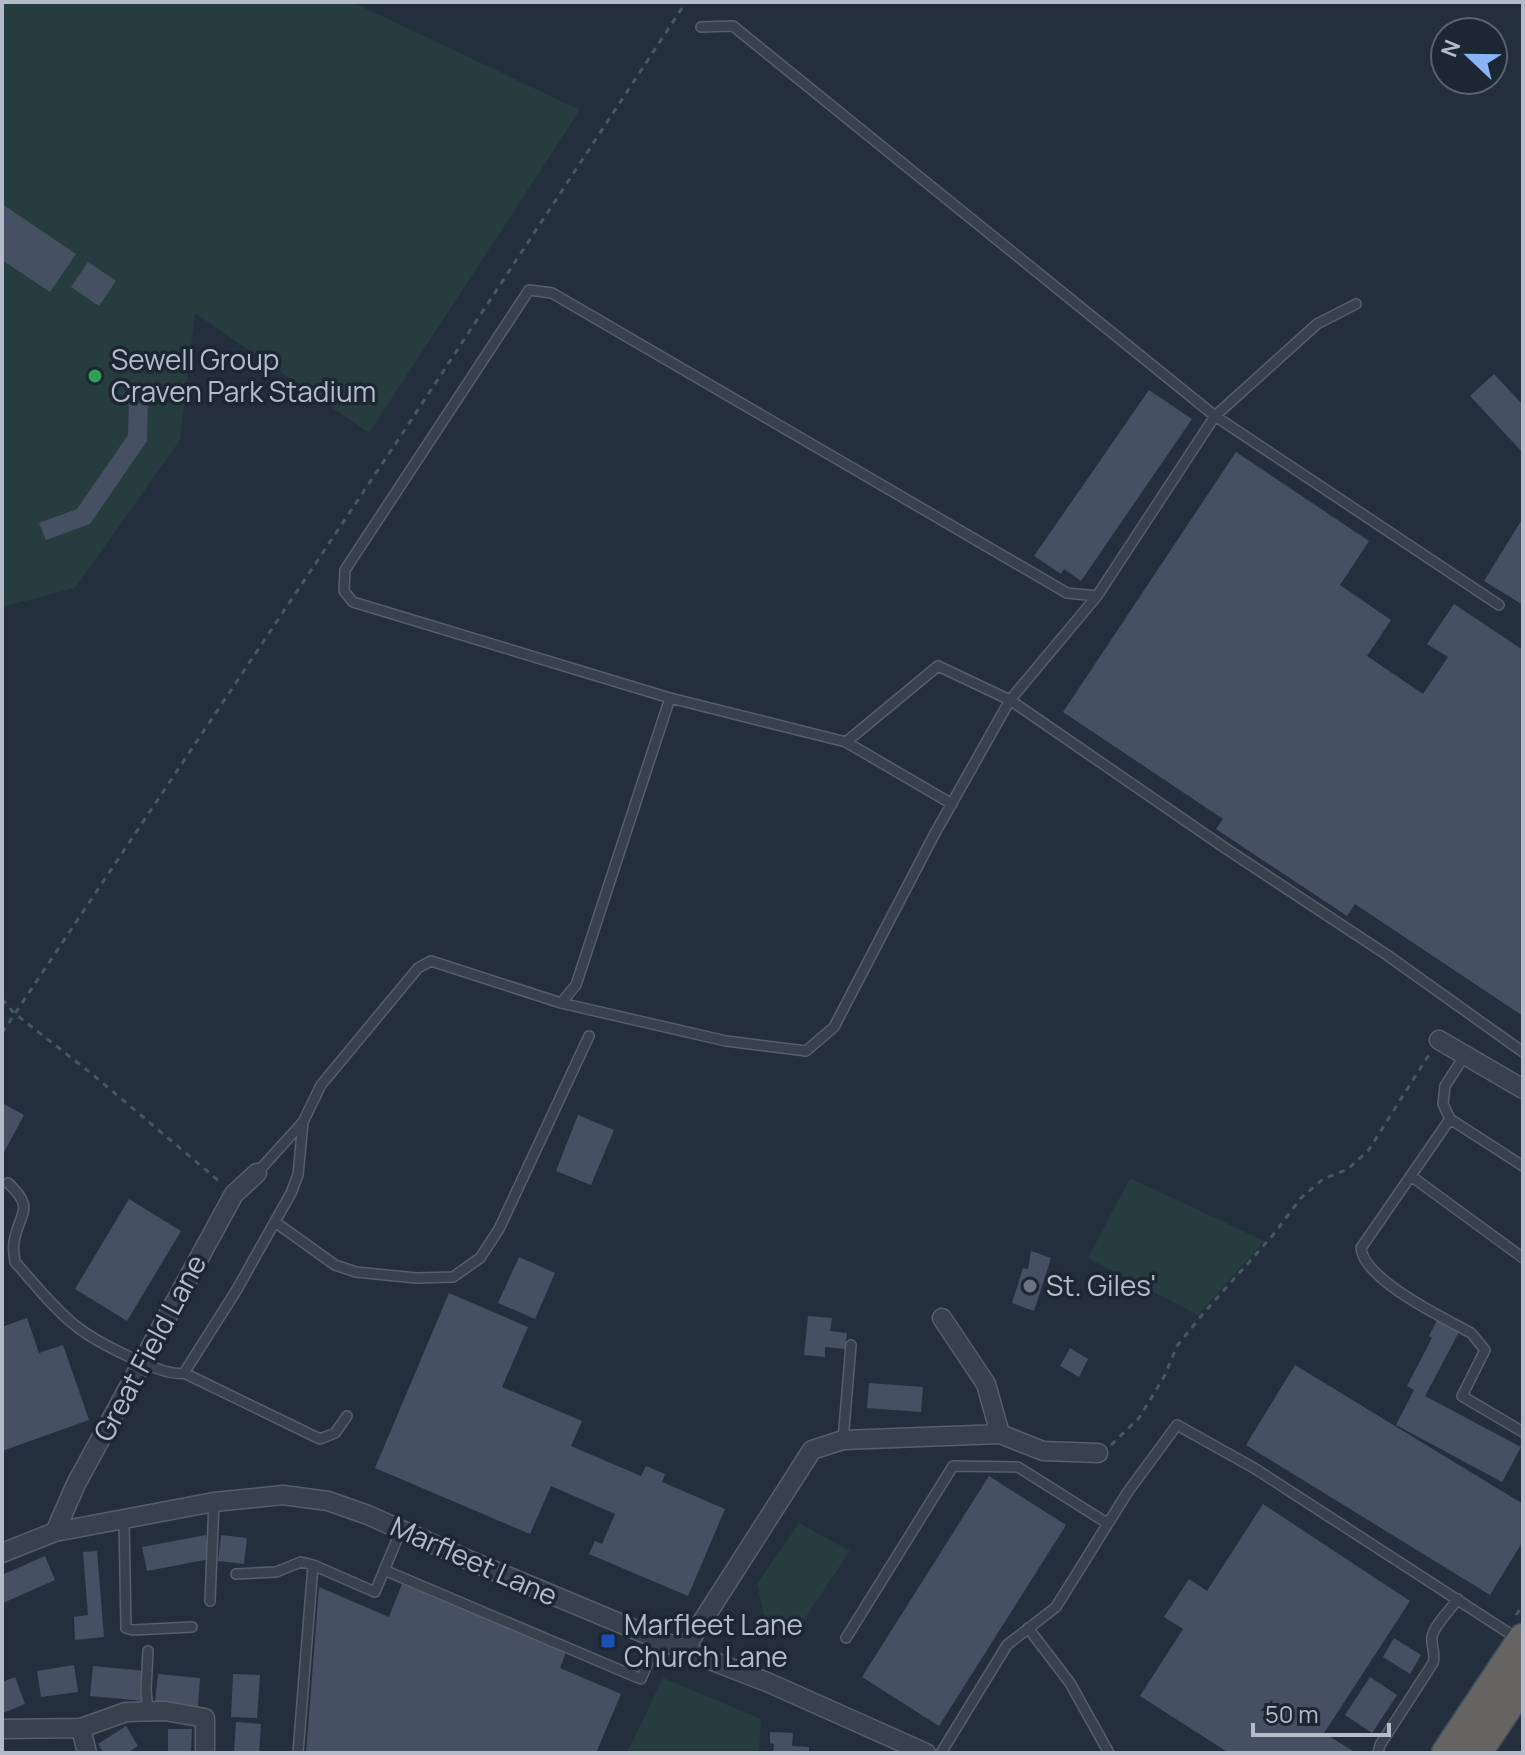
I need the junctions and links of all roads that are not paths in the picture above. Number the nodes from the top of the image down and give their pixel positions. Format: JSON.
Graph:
{"nodes":[{"id":1,"x":701,"y":27,"type":"dead end"},
{"id":2,"x":1356,"y":304,"type":"dead end"},
{"id":3,"x":1215,"y":416,"type":"junction"},
{"id":4,"x":1097,"y":596,"type":"junction"},
{"id":5,"x":1499,"y":605,"type":"dead end"},
{"id":6,"x":670,"y":698,"type":"junction"},
{"id":7,"x":1010,"y":700,"type":"junction"},
{"id":8,"x":846,"y":742,"type":"junction"},
{"id":9,"x":952,"y":804,"type":"junction"},
{"id":10,"x":561,"y":1003,"type":"junction"},
{"id":11,"x":589,"y":1036,"type":"dead end"},
{"id":12,"x":1439,"y":1040,"type":"road end"},
{"id":13,"x":1523,"y":1052,"type":"edge"},
{"id":14,"x":1465,"y":1055,"type":"junction"},
{"id":15,"x":1523,"y":1089,"type":"edge"},
{"id":16,"x":1450,"y":1119,"type":"junction"},
{"id":17,"x":303,"y":1122,"type":"junction"},
{"id":18,"x":1523,"y":1166,"type":"edge"},
{"id":19,"x":257,"y":1173,"type":"joint"},
{"id":20,"x":1411,"y":1176,"type":"junction"},
{"id":21,"x":8,"y":1183,"type":"dead end"},
{"id":22,"x":275,"y":1222,"type":"junction"},
{"id":23,"x":1523,"y":1258,"type":"edge"},
{"id":24,"x":942,"y":1318,"type":"dead end"},
{"id":25,"x":851,"y":1345,"type":"dead end"},
{"id":26,"x":141,"y":1363,"type":"junction"},
{"id":27,"x":184,"y":1373,"type":"junction"},
{"id":28,"x":347,"y":1416,"type":"dead end"},
{"id":29,"x":1523,"y":1432,"type":"edge"},
{"id":30,"x":1000,"y":1434,"type":"junction"},
{"id":31,"x":843,"y":1440,"type":"junction"},
{"id":32,"x":1098,"y":1453,"type":"road end"},
{"id":33,"x":214,"y":1502,"type":"junction"},
{"id":34,"x":124,"y":1519,"type":"junction"},
{"id":35,"x":1107,"y":1523,"type":"junction"},
{"id":36,"x":401,"y":1530,"type":"junction"},
{"id":37,"x":55,"y":1532,"type":"junction"},
{"id":38,"x":2,"y":1553,"type":"edge"},
{"id":39,"x":313,"y":1565,"type":"junction"},
{"id":40,"x":384,"y":1570,"type":"junction"},
{"id":41,"x":236,"y":1574,"type":"dead end"},
{"id":42,"x":1458,"y":1599,"type":"junction"},
{"id":43,"x":210,"y":1601,"type":"dead end"},
{"id":44,"x":192,"y":1627,"type":"dead end"},
{"id":45,"x":1028,"y":1628,"type":"junction"},
{"id":46,"x":846,"y":1638,"type":"dead end"},
{"id":47,"x":658,"y":1639,"type":"junction"},
{"id":48,"x":1522,"y":1640,"type":"edge"},
{"id":49,"x":684,"y":1650,"type":"junction"},
{"id":50,"x":148,"y":1651,"type":"dead end"},
{"id":51,"x":1523,"y":1683,"type":"edge"},
{"id":52,"x":148,"y":1712,"type":"junction"},
{"id":53,"x":81,"y":1728,"type":"junction"},
{"id":54,"x":2,"y":1729,"type":"edge"},
{"id":55,"x":87,"y":1753,"type":"edge"},
{"id":56,"x":205,"y":1753,"type":"edge"},
{"id":57,"x":298,"y":1753,"type":"edge"},
{"id":58,"x":926,"y":1753,"type":"edge"},
{"id":59,"x":941,"y":1753,"type":"edge"},
{"id":60,"x":1109,"y":1753,"type":"edge"},
{"id":61,"x":1378,"y":1753,"type":"edge"},
{"id":62,"x":1447,"y":1753,"type":"edge"},
{"id":63,"x":1476,"y":1753,"type":"edge"}],
"edges":[{"from":1,"to":3,"type":"lane"},
{"from":2,"to":3,"type":"lane"},
{"from":3,"to":4,"type":"lane"},
{"from":3,"to":5,"type":"lane"},
{"from":4,"to":6,"type":"lane"},
{"from":4,"to":7,"type":"lane"},
{"from":6,"to":8,"type":"lane"},
{"from":6,"to":10,"type":"lane"},
{"from":7,"to":8,"type":"lane"},
{"from":7,"to":9,"type":"lane"},
{"from":7,"to":13,"type":"lane"},
{"from":8,"to":9,"type":"lane"},
{"from":9,"to":10,"type":"lane"},
{"from":10,"to":17,"type":"lane"},
{"from":11,"to":22,"type":"lane"},
{"from":12,"to":14,"type":"street"},
{"from":14,"to":15,"type":"street"},
{"from":14,"to":16,"type":"lane"},
{"from":16,"to":18,"type":"lane"},
{"from":16,"to":20,"type":"lane"},
{"from":17,"to":19,"type":"lane"},
{"from":17,"to":22,"type":"lane"},
{"from":19,"to":26,"type":"street","name":"Great Field Lane"},
{"from":20,"to":23,"type":"lane"},
{"from":20,"to":29,"type":"lane"},
{"from":21,"to":26,"type":"lane"},
{"from":22,"to":27,"type":"lane"},
{"from":24,"to":30,"type":"street"},
{"from":25,"to":31,"type":"lane"},
{"from":26,"to":27,"type":"lane"},
{"from":26,"to":37,"type":"street","name":"Great Field Lane"},
{"from":27,"to":28,"type":"lane"},
{"from":30,"to":31,"type":"street"},
{"from":30,"to":32,"type":"street"},
{"from":31,"to":49,"type":"street"},
{"from":33,"to":34,"type":"street","name":"Marfleet Lane"},
{"from":33,"to":36,"type":"street","name":"Marfleet Lane"},
{"from":33,"to":43,"type":"lane"},
{"from":34,"to":37,"type":"street","name":"Marfleet Lane"},
{"from":34,"to":44,"type":"lane"},
{"from":35,"to":42,"type":"lane"},
{"from":35,"to":45,"type":"lane"},
{"from":35,"to":46,"type":"lane"},
{"from":36,"to":40,"type":"lane"},
{"from":36,"to":47,"type":"street","name":"Marfleet Lane"},
{"from":37,"to":38,"type":"street","name":"Marfleet Lane"},
{"from":39,"to":40,"type":"lane"},
{"from":39,"to":41,"type":"lane"},
{"from":39,"to":57,"type":"lane"},
{"from":40,"to":47,"type":"lane"},
{"from":42,"to":48,"type":"lane"},
{"from":42,"to":61,"type":"lane"},
{"from":45,"to":59,"type":"lane"},
{"from":45,"to":60,"type":"lane"},
{"from":47,"to":49,"type":"street","name":"Marfleet Lane"},
{"from":48,"to":62,"type":"highway"},
{"from":49,"to":58,"type":"street","name":"Marfleet Lane"},
{"from":50,"to":52,"type":"lane"},
{"from":51,"to":63,"type":"highway"},
{"from":52,"to":53,"type":"street"},
{"from":52,"to":56,"type":"street"},
{"from":53,"to":54,"type":"street"},
{"from":53,"to":55,"type":"street"}]}
